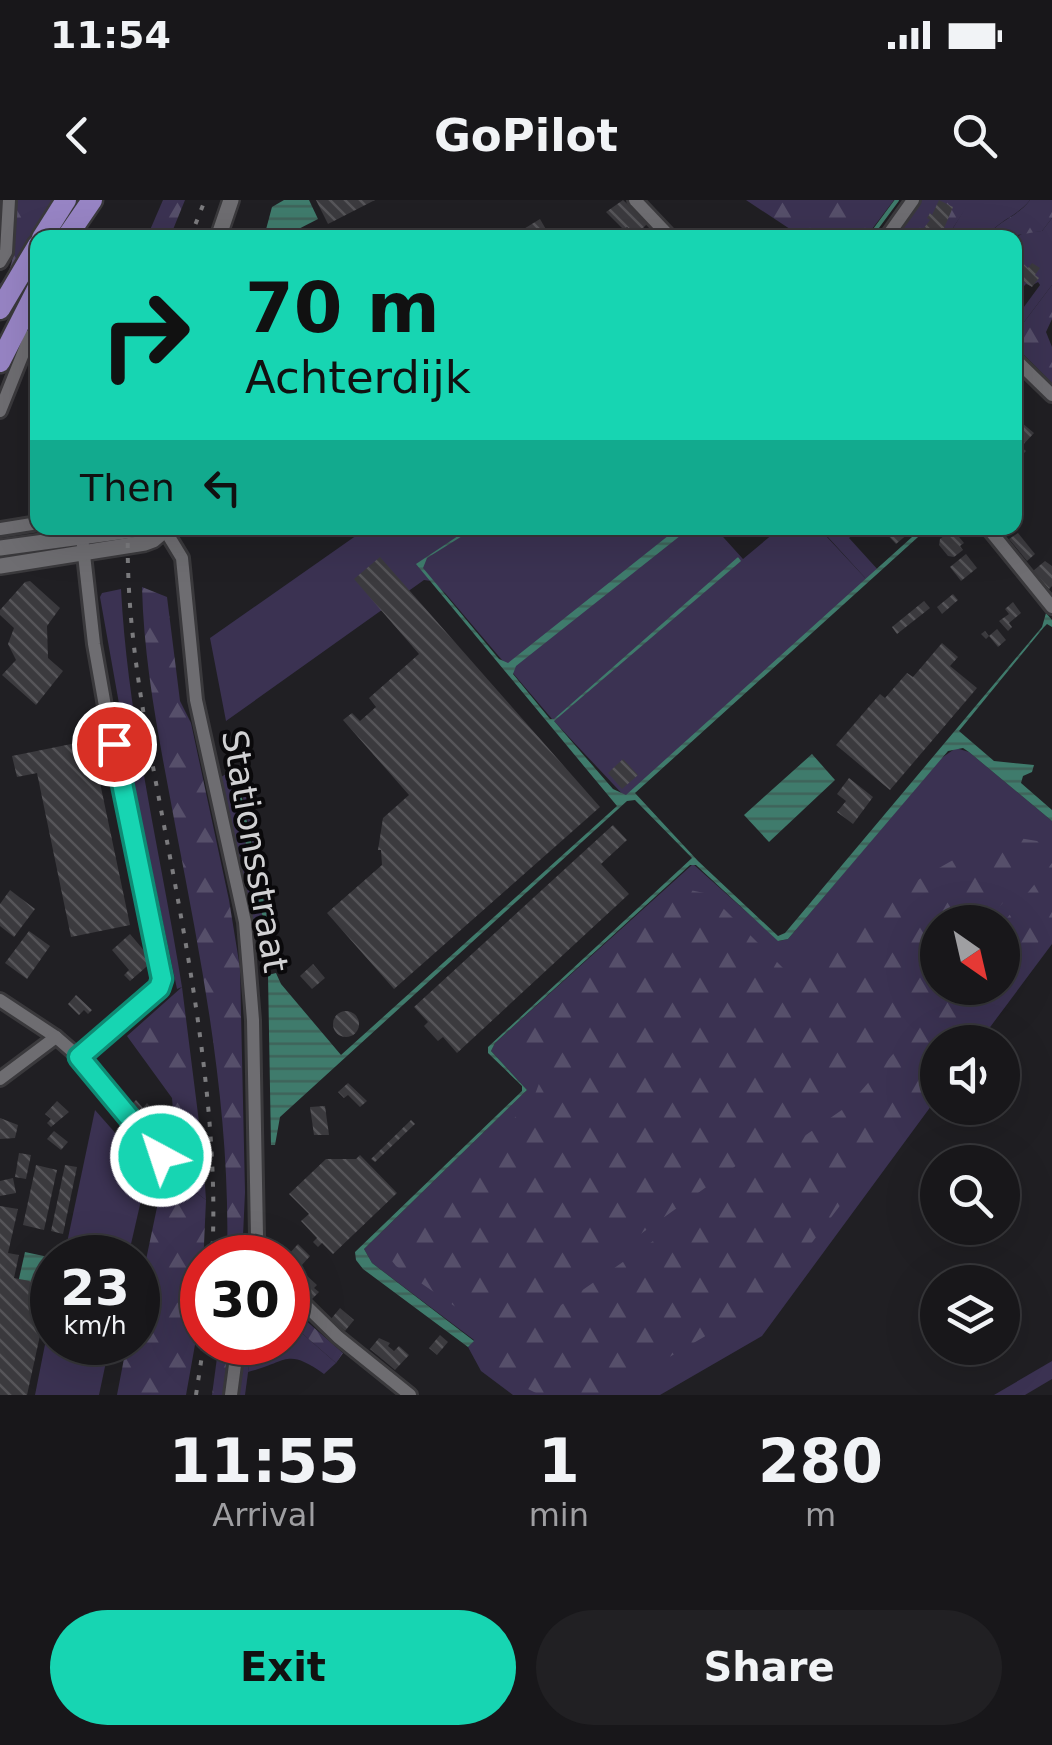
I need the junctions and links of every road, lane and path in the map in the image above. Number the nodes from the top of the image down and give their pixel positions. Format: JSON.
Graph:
{"nodes":[{"id":1,"x":9,"y":200,"type":"edge"},
{"id":2,"x":66,"y":200,"type":"edge"},
{"id":3,"x":92,"y":200,"type":"edge"},
{"id":4,"x":231,"y":200,"type":"edge"},
{"id":5,"x":635,"y":200,"type":"edge"},
{"id":6,"x":914,"y":200,"type":"edge"},
{"id":7,"x":47,"y":230,"type":"edge"},
{"id":8,"x":71,"y":230,"type":"edge"},
{"id":9,"x":221,"y":230,"type":"edge"},
{"id":10,"x":663,"y":230,"type":"edge"},
{"id":11,"x":892,"y":230,"type":"edge"},
{"id":12,"x":30,"y":258,"type":"edge"},
{"id":13,"x":0,"y":262,"type":"edge"},
{"id":14,"x":30,"y":303,"type":"edge"},
{"id":15,"x":0,"y":309,"type":"edge"},
{"id":16,"x":30,"y":336,"type":"dead end"},
{"id":17,"x":0,"y":362,"type":"edge"},
{"id":18,"x":1022,"y":366,"type":"edge"},
{"id":19,"x":1052,"y":394,"type":"edge"},
{"id":20,"x":0,"y":411,"type":"edge"},
{"id":21,"x":30,"y":524,"type":"edge"},
{"id":22,"x":0,"y":529,"type":"edge"},
{"id":23,"x":62,"y":535,"type":"edge"},
{"id":24,"x":82,"y":535,"type":"edge"},
{"id":25,"x":155,"y":535,"type":"edge"},
{"id":26,"x":164,"y":535,"type":"edge"},
{"id":27,"x":994,"y":535,"type":"edge"},
{"id":28,"x":0,"y":548,"type":"edge"},
{"id":29,"x":84,"y":553,"type":"junction"},
{"id":30,"x":0,"y":566,"type":"edge"},
{"id":31,"x":1052,"y":607,"type":"edge"},
{"id":32,"x":0,"y":1000,"type":"edge"},
{"id":33,"x":56,"y":1036,"type":"junction"},
{"id":34,"x":79,"y":1057,"type":"junction"},
{"id":35,"x":0,"y":1079,"type":"edge"},
{"id":36,"x":174,"y":1168,"type":"dead end"},
{"id":37,"x":257,"y":1235,"type":"edge"},
{"id":38,"x":310,"y":1310,"type":"edge"},
{"id":39,"x":235,"y":1365,"type":"edge"},
{"id":40,"x":231,"y":1395,"type":"edge"},
{"id":41,"x":410,"y":1395,"type":"edge"}],
"edges":[{"from":1,"to":13,"type":"street"},
{"from":2,"to":7,"type":"main road"},
{"from":3,"to":8,"type":"main road"},
{"from":4,"to":9,"type":"street"},
{"from":5,"to":10,"type":"street"},
{"from":6,"to":11,"type":"street"},
{"from":12,"to":15,"type":"main road"},
{"from":14,"to":17,"type":"main road"},
{"from":16,"to":20,"type":"street"},
{"from":18,"to":19,"type":"street"},
{"from":21,"to":22,"type":"street"},
{"from":23,"to":28,"type":"street"},
{"from":24,"to":29,"type":"street"},
{"from":25,"to":29,"type":"street"},
{"from":26,"to":37,"type":"street","name":"Stationsstraat"},
{"from":27,"to":31,"type":"street"},
{"from":29,"to":30,"type":"street"},
{"from":29,"to":34,"type":"street"},
{"from":32,"to":33,"type":"street"},
{"from":33,"to":34,"type":"street"},
{"from":33,"to":35,"type":"street"},
{"from":34,"to":36,"type":"street"},
{"from":38,"to":41,"type":"street"},
{"from":39,"to":40,"type":"street"}]}
